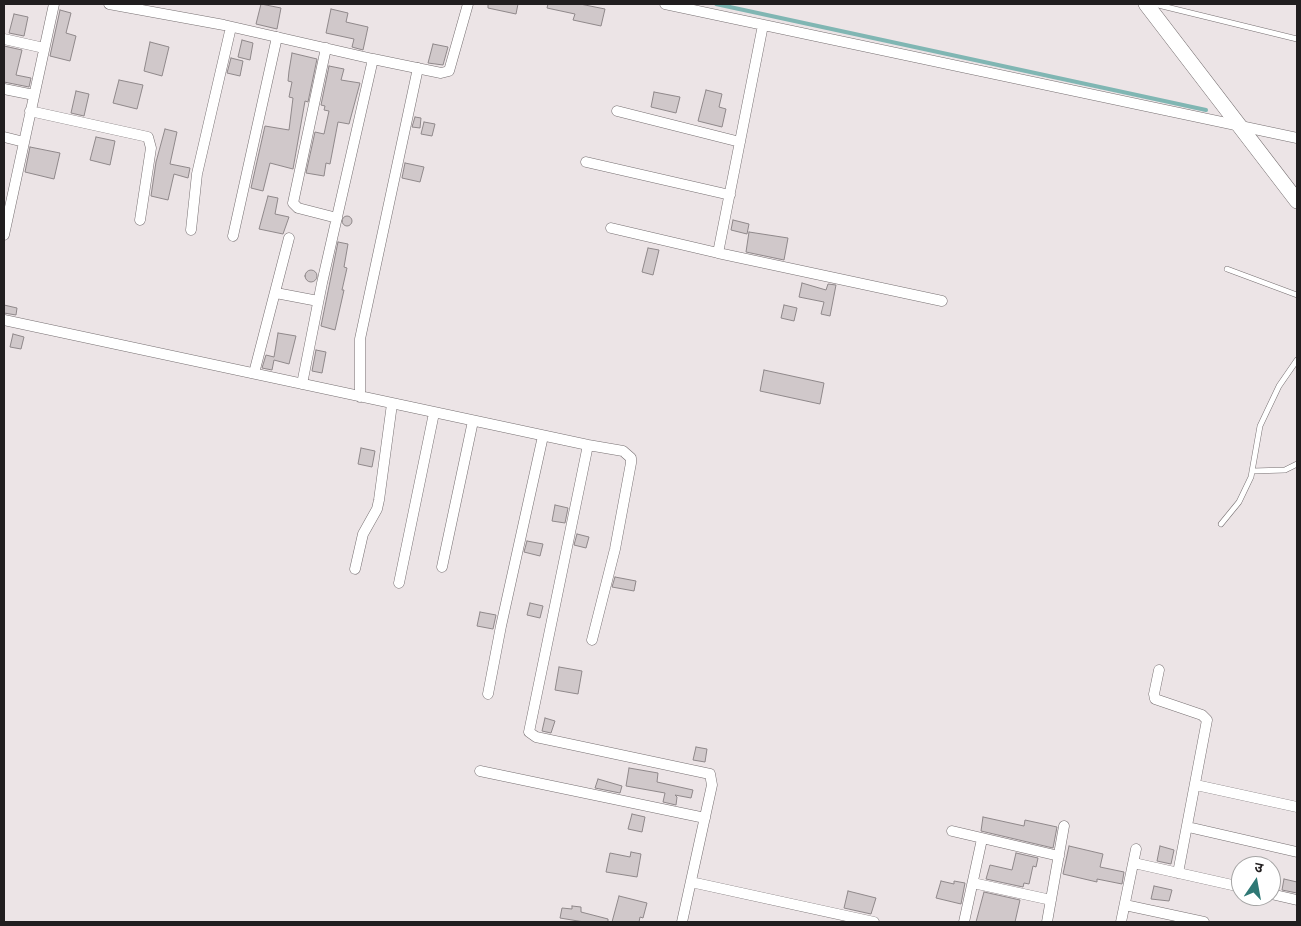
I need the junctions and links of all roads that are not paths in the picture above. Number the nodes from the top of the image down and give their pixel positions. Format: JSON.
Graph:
{"nodes":[{"id":1,"x":54,"y":4,"type":"edge"},
{"id":2,"x":109,"y":4,"type":"edge"},
{"id":3,"x":468,"y":4,"type":"edge"},
{"id":4,"x":665,"y":4,"type":"edge"},
{"id":5,"x":1146,"y":4,"type":"edge"},
{"id":6,"x":1154,"y":4,"type":"edge"},
{"id":7,"x":763,"y":25,"type":"junction"},
{"id":8,"x":231,"y":27,"type":"junction"},
{"id":9,"x":276,"y":37,"type":"junction"},
{"id":10,"x":4,"y":39,"type":"edge"},
{"id":11,"x":1297,"y":39,"type":"edge"},
{"id":12,"x":44,"y":48,"type":"junction"},
{"id":13,"x":326,"y":48,"type":"junction"},
{"id":14,"x":373,"y":59,"type":"junction"},
{"id":15,"x":418,"y":68,"type":"junction"},
{"id":16,"x":4,"y":89,"type":"edge"},
{"id":17,"x":34,"y":95,"type":"junction"},
{"id":18,"x":30,"y":111,"type":"junction"},
{"id":19,"x":617,"y":111,"type":"dead end"},
{"id":20,"x":1242,"y":126,"type":"junction"},
{"id":21,"x":4,"y":138,"type":"edge"},
{"id":22,"x":1297,"y":138,"type":"edge"},
{"id":23,"x":24,"y":142,"type":"junction"},
{"id":24,"x":740,"y":142,"type":"junction"},
{"id":25,"x":586,"y":162,"type":"dead end"},
{"id":26,"x":730,"y":195,"type":"junction"},
{"id":27,"x":1297,"y":201,"type":"edge"},
{"id":28,"x":336,"y":218,"type":"junction"},
{"id":29,"x":140,"y":220,"type":"dead end"},
{"id":30,"x":611,"y":228,"type":"dead end"},
{"id":31,"x":191,"y":230,"type":"dead end"},
{"id":32,"x":4,"y":235,"type":"edge"},
{"id":33,"x":233,"y":236,"type":"dead end"},
{"id":34,"x":289,"y":238,"type":"dead end"},
{"id":35,"x":718,"y":253,"type":"junction"},
{"id":36,"x":1226,"y":269,"type":"dead end"},
{"id":37,"x":276,"y":293,"type":"junction"},
{"id":38,"x":1297,"y":295,"type":"edge"},
{"id":39,"x":318,"y":301,"type":"junction"},
{"id":40,"x":942,"y":301,"type":"dead end"},
{"id":41,"x":4,"y":320,"type":"edge"},
{"id":42,"x":1297,"y":360,"type":"edge"},
{"id":43,"x":254,"y":373,"type":"junction"},
{"id":44,"x":302,"y":384,"type":"junction"},
{"id":45,"x":360,"y":396,"type":"junction"},
{"id":46,"x":392,"y":404,"type":"junction"},
{"id":47,"x":434,"y":413,"type":"junction"},
{"id":48,"x":473,"y":421,"type":"junction"},
{"id":49,"x":543,"y":436,"type":"junction"},
{"id":50,"x":588,"y":444,"type":"junction"},
{"id":51,"x":1297,"y":464,"type":"edge"},
{"id":52,"x":1253,"y":471,"type":"junction"},
{"id":53,"x":1221,"y":524,"type":"dead end"},
{"id":54,"x":442,"y":566,"type":"dead end"},
{"id":55,"x":355,"y":569,"type":"dead end"},
{"id":56,"x":399,"y":583,"type":"dead end"},
{"id":57,"x":592,"y":640,"type":"dead end"},
{"id":58,"x":1158,"y":670,"type":"dead end"},
{"id":59,"x":488,"y":694,"type":"dead end"},
{"id":60,"x":480,"y":771,"type":"dead end"},
{"id":61,"x":1196,"y":785,"type":"junction"},
{"id":62,"x":1297,"y":807,"type":"edge"},
{"id":63,"x":705,"y":818,"type":"junction"},
{"id":64,"x":1064,"y":826,"type":"dead end"},
{"id":65,"x":1188,"y":827,"type":"junction"},
{"id":66,"x":952,"y":831,"type":"dead end"},
{"id":67,"x":982,"y":839,"type":"junction"},
{"id":68,"x":1136,"y":848,"type":"dead end"},
{"id":69,"x":1297,"y":852,"type":"edge"},
{"id":70,"x":1059,"y":856,"type":"junction"},
{"id":71,"x":1134,"y":863,"type":"junction"},
{"id":72,"x":1178,"y":873,"type":"junction"},
{"id":73,"x":691,"y":882,"type":"junction"},
{"id":74,"x":973,"y":883,"type":"junction"},
{"id":75,"x":1231,"y":885,"type":"edge"},
{"id":76,"x":1281,"y":896,"type":"edge"},
{"id":77,"x":1051,"y":900,"type":"junction"},
{"id":78,"x":1297,"y":900,"type":"edge"},
{"id":79,"x":1125,"y":905,"type":"junction"},
{"id":80,"x":849,"y":920,"type":"edge"},
{"id":81,"x":682,"y":922,"type":"edge"},
{"id":82,"x":874,"y":922,"type":"edge"},
{"id":83,"x":964,"y":922,"type":"edge"},
{"id":84,"x":1047,"y":922,"type":"edge"},
{"id":85,"x":1121,"y":922,"type":"edge"},
{"id":86,"x":1204,"y":922,"type":"edge"}],
"edges":[{"from":1,"to":12,"type":"street"},
{"from":2,"to":8,"type":"street"},
{"from":3,"to":15,"type":"street"},
{"from":4,"to":7,"type":"street"},
{"from":5,"to":20,"type":"main road"},
{"from":6,"to":11,"type":"lane"},
{"from":7,"to":20,"type":"street"},
{"from":7,"to":24,"type":"street"},
{"from":8,"to":9,"type":"street"},
{"from":8,"to":31,"type":"street"},
{"from":9,"to":13,"type":"street"},
{"from":9,"to":33,"type":"street"},
{"from":10,"to":12,"type":"street"},
{"from":12,"to":17,"type":"street"},
{"from":13,"to":14,"type":"street"},
{"from":13,"to":28,"type":"street"},
{"from":14,"to":15,"type":"street"},
{"from":14,"to":28,"type":"street"},
{"from":15,"to":45,"type":"street"},
{"from":16,"to":17,"type":"street"},
{"from":17,"to":18,"type":"street"},
{"from":18,"to":23,"type":"street"},
{"from":18,"to":29,"type":"street"},
{"from":19,"to":24,"type":"street"},
{"from":20,"to":22,"type":"street"},
{"from":20,"to":27,"type":"main road"},
{"from":21,"to":23,"type":"street"},
{"from":23,"to":32,"type":"street"},
{"from":24,"to":26,"type":"street"},
{"from":25,"to":26,"type":"street"},
{"from":26,"to":35,"type":"street"},
{"from":28,"to":39,"type":"street"},
{"from":30,"to":35,"type":"street"},
{"from":34,"to":37,"type":"street"},
{"from":35,"to":40,"type":"street"},
{"from":36,"to":38,"type":"lane"},
{"from":37,"to":39,"type":"street"},
{"from":37,"to":43,"type":"street"},
{"from":39,"to":44,"type":"street"},
{"from":41,"to":43,"type":"street"},
{"from":42,"to":52,"type":"lane"},
{"from":43,"to":44,"type":"street"},
{"from":44,"to":45,"type":"street"},
{"from":45,"to":46,"type":"street"},
{"from":46,"to":47,"type":"street"},
{"from":46,"to":55,"type":"street"},
{"from":47,"to":48,"type":"street"},
{"from":47,"to":56,"type":"street"},
{"from":48,"to":49,"type":"street"},
{"from":48,"to":54,"type":"street"},
{"from":49,"to":50,"type":"street"},
{"from":49,"to":59,"type":"street"},
{"from":50,"to":57,"type":"street"},
{"from":50,"to":63,"type":"street"},
{"from":51,"to":52,"type":"lane"},
{"from":52,"to":53,"type":"lane"},
{"from":58,"to":61,"type":"street"},
{"from":60,"to":63,"type":"street"},
{"from":61,"to":62,"type":"street"},
{"from":61,"to":65,"type":"street"},
{"from":63,"to":73,"type":"street"},
{"from":64,"to":70,"type":"street"},
{"from":65,"to":69,"type":"street"},
{"from":65,"to":72,"type":"street"},
{"from":66,"to":67,"type":"street"},
{"from":67,"to":70,"type":"street"},
{"from":67,"to":74,"type":"street"},
{"from":68,"to":71,"type":"street"},
{"from":70,"to":77,"type":"street"},
{"from":71,"to":72,"type":"street"},
{"from":71,"to":79,"type":"street"},
{"from":72,"to":75,"type":"street"},
{"from":73,"to":80,"type":"street"},
{"from":73,"to":81,"type":"street"},
{"from":74,"to":77,"type":"street"},
{"from":74,"to":83,"type":"street"},
{"from":76,"to":78,"type":"street"},
{"from":77,"to":84,"type":"street"},
{"from":79,"to":85,"type":"street"},
{"from":79,"to":86,"type":"street"},
{"from":80,"to":82,"type":"street"}]}
